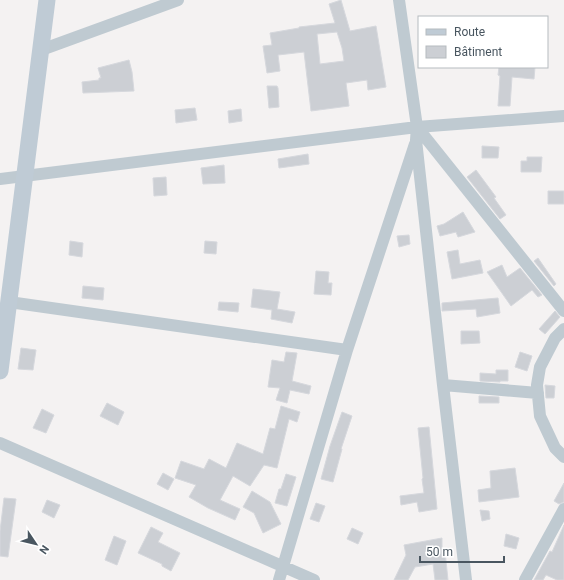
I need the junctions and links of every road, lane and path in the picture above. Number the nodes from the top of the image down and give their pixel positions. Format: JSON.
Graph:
{"nodes":[{"id":1,"x":48,"y":0,"type":"edge"},
{"id":2,"x":178,"y":0,"type":"edge"},
{"id":3,"x":399,"y":0,"type":"edge"},
{"id":4,"x":41,"y":50,"type":"junction"},
{"id":5,"x":564,"y":116,"type":"edge"},
{"id":6,"x":417,"y":128,"type":"junction"},
{"id":7,"x":416,"y":140,"type":"junction"},
{"id":8,"x":25,"y":176,"type":"junction"},
{"id":9,"x":0,"y":178,"type":"edge"},
{"id":10,"x":9,"y":302,"type":"junction"},
{"id":11,"x":564,"y":311,"type":"edge"},
{"id":12,"x":564,"y":329,"type":"edge"},
{"id":13,"x":347,"y":350,"type":"junction"},
{"id":14,"x":0,"y":371,"type":"edge"},
{"id":15,"x":443,"y":385,"type":"junction"},
{"id":16,"x":538,"y":393,"type":"junction"},
{"id":17,"x":0,"y":443,"type":"edge"},
{"id":18,"x":564,"y":457,"type":"edge"},
{"id":19,"x":564,"y":510,"type":"edge"},
{"id":20,"x":283,"y":567,"type":"junction"},
{"id":21,"x":279,"y":580,"type":"edge"},
{"id":22,"x":314,"y":580,"type":"edge"},
{"id":23,"x":466,"y":580,"type":"edge"},
{"id":24,"x":525,"y":580,"type":"edge"}],
"edges":[{"from":1,"to":4,"type":"street"},
{"from":2,"to":4,"type":"street"},
{"from":3,"to":6,"type":"street"},
{"from":4,"to":8,"type":"street"},
{"from":5,"to":6,"type":"street"},
{"from":6,"to":7,"type":"street"},
{"from":6,"to":8,"type":"street"},
{"from":6,"to":11,"type":"street"},
{"from":7,"to":13,"type":"street"},
{"from":7,"to":15,"type":"street"},
{"from":8,"to":9,"type":"street"},
{"from":8,"to":10,"type":"street"},
{"from":10,"to":13,"type":"street"},
{"from":10,"to":14,"type":"street"},
{"from":12,"to":16,"type":"street"},
{"from":13,"to":20,"type":"street"},
{"from":15,"to":16,"type":"street"},
{"from":15,"to":23,"type":"street"},
{"from":16,"to":18,"type":"street"},
{"from":17,"to":20,"type":"street"},
{"from":19,"to":24,"type":"street"},
{"from":20,"to":21,"type":"street"},
{"from":20,"to":22,"type":"street"}]}
